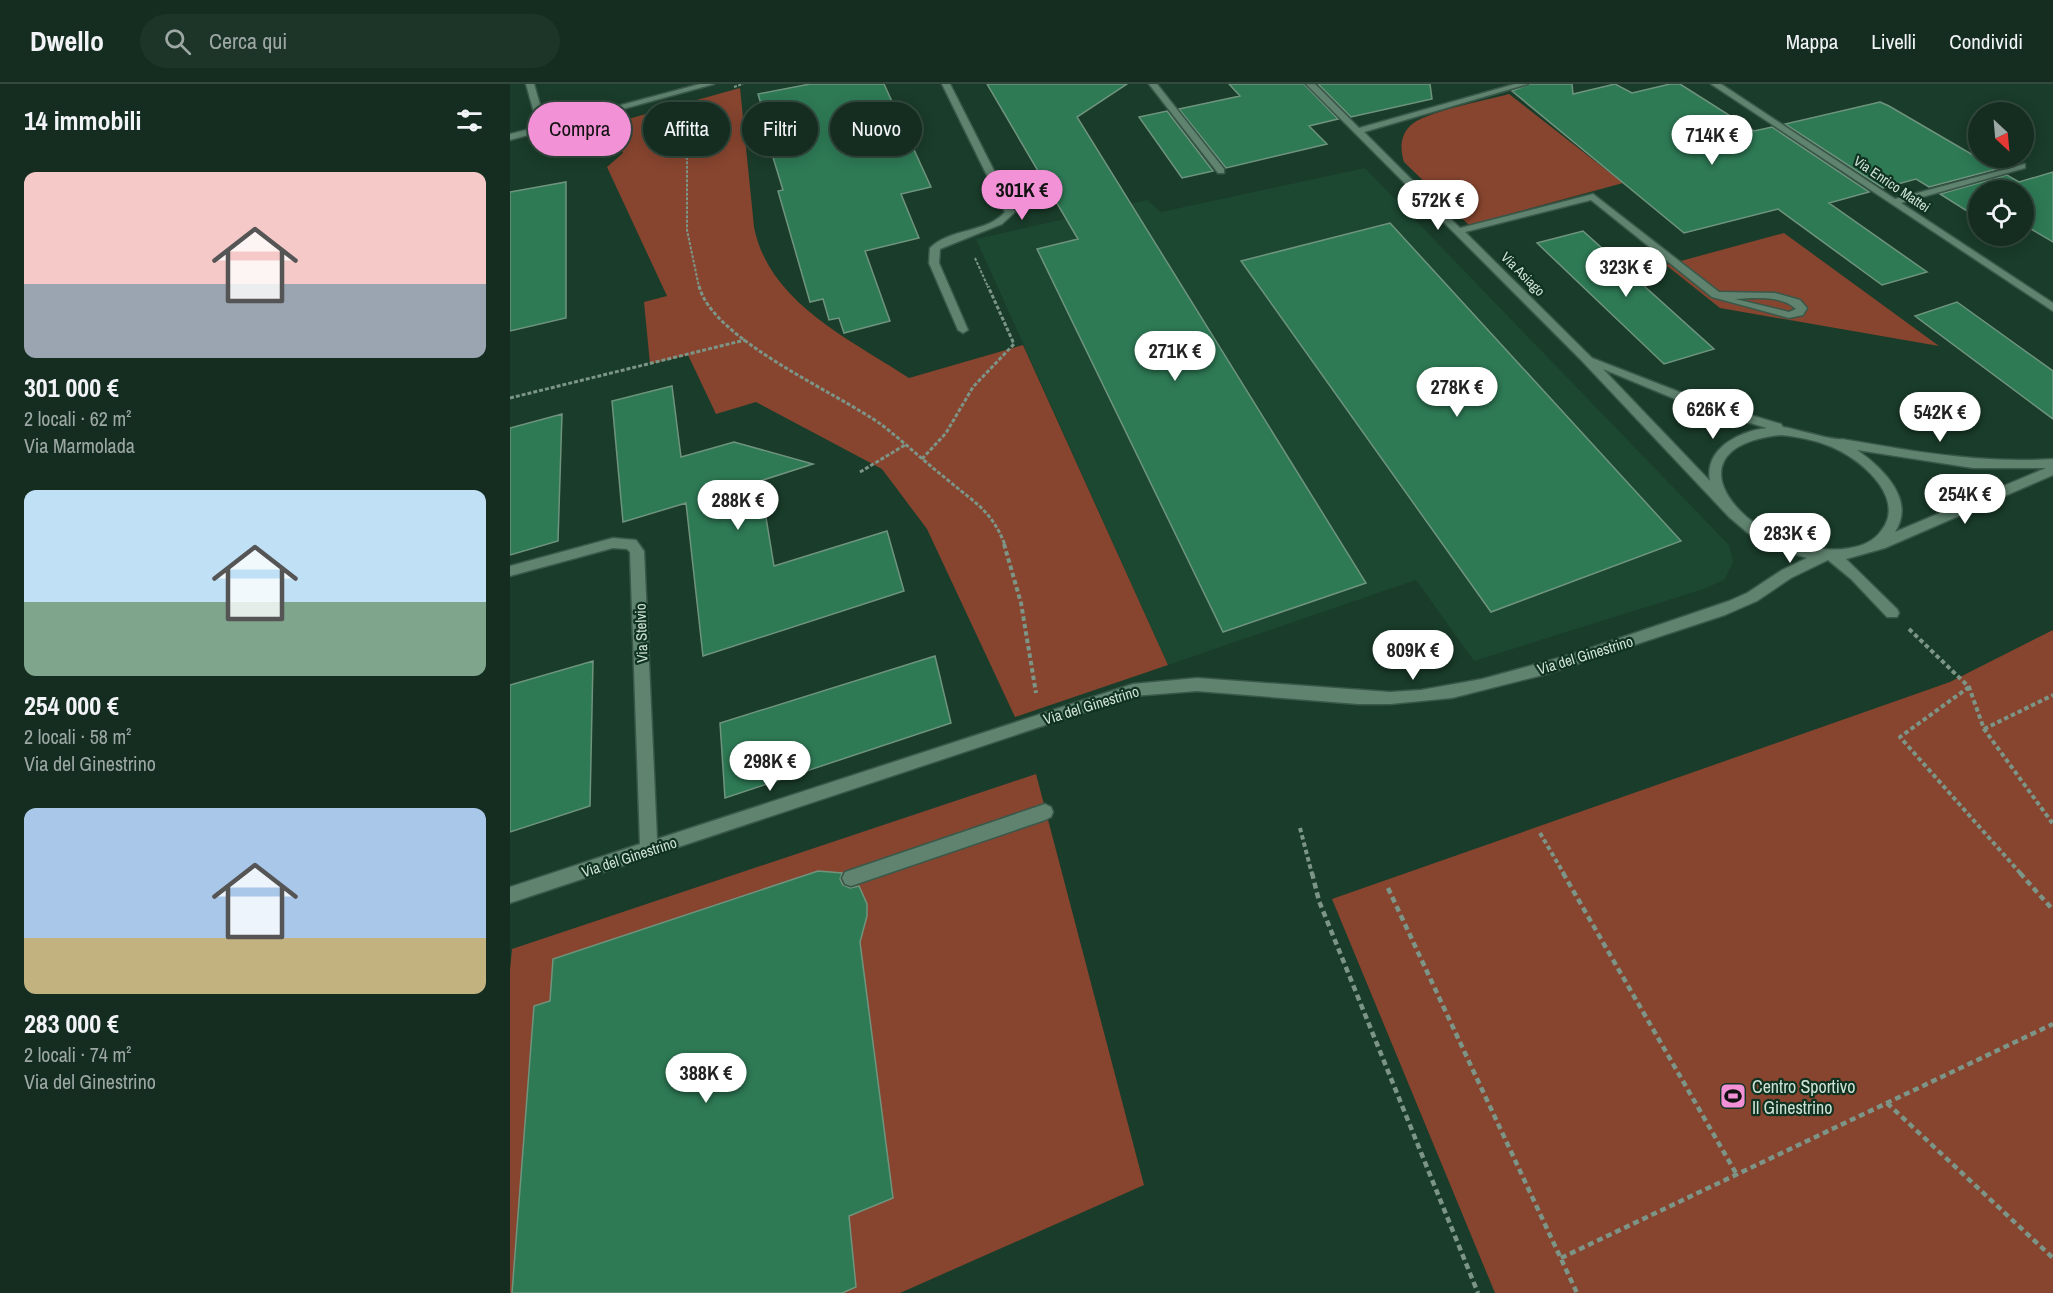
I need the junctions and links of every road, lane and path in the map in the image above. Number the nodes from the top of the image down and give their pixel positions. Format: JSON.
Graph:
{"nodes":[{"id":1,"x":530,"y":84,"type":"edge"},
{"id":2,"x":710,"y":84,"type":"edge"},
{"id":3,"x":946,"y":84,"type":"edge"},
{"id":4,"x":1153,"y":84,"type":"edge"},
{"id":5,"x":1310,"y":84,"type":"edge"},
{"id":6,"x":1524,"y":84,"type":"edge"},
{"id":7,"x":1715,"y":84,"type":"edge"},
{"id":8,"x":535,"y":102,"type":"edge"},
{"id":9,"x":631,"y":105,"type":"edge"},
{"id":10,"x":1358,"y":131,"type":"junction"},
{"id":11,"x":528,"y":133,"type":"edge"},
{"id":12,"x":510,"y":137,"type":"edge"},
{"id":13,"x":686,"y":156,"type":"edge"},
{"id":14,"x":2015,"y":168,"type":"edge"},
{"id":15,"x":1221,"y":171,"type":"dead end"},
{"id":16,"x":1894,"y":202,"type":"junction"},
{"id":17,"x":1459,"y":231,"type":"junction"},
{"id":18,"x":1716,"y":294,"type":"junction"},
{"id":19,"x":2053,"y":308,"type":"edge"},
{"id":20,"x":963,"y":330,"type":"dead end"},
{"id":21,"x":746,"y":340,"type":"junction"},
{"id":22,"x":1586,"y":358,"type":"junction"},
{"id":23,"x":510,"y":398,"type":"edge"},
{"id":24,"x":1796,"y":432,"type":"junction"},
{"id":25,"x":1828,"y":441,"type":"junction"},
{"id":26,"x":905,"y":445,"type":"junction"},
{"id":27,"x":2053,"y":463,"type":"edge"},
{"id":28,"x":2053,"y":470,"type":"edge"},
{"id":29,"x":860,"y":472,"type":"dead end"},
{"id":30,"x":1734,"y":514,"type":"junction"},
{"id":31,"x":1786,"y":547,"type":"junction"},
{"id":32,"x":1860,"y":551,"type":"junction"},
{"id":33,"x":1829,"y":555,"type":"junction"},
{"id":34,"x":510,"y":571,"type":"edge"},
{"id":35,"x":1784,"y":575,"type":"junction"},
{"id":36,"x":1856,"y":575,"type":"junction"},
{"id":37,"x":1892,"y":613,"type":"joint"},
{"id":38,"x":1969,"y":687,"type":"junction"},
{"id":39,"x":2053,"y":695,"type":"edge"},
{"id":40,"x":1041,"y":720,"type":"junction"},
{"id":41,"x":1984,"y":729,"type":"junction"},
{"id":42,"x":1045,"y":812,"type":"dead end"},
{"id":43,"x":2053,"y":824,"type":"edge"},
{"id":44,"x":1300,"y":828,"type":"dead end"},
{"id":45,"x":1540,"y":833,"type":"dead end"},
{"id":46,"x":649,"y":850,"type":"junction"},
{"id":47,"x":851,"y":878,"type":"dead end"},
{"id":48,"x":1388,"y":888,"type":"dead end"},
{"id":49,"x":510,"y":895,"type":"edge"},
{"id":50,"x":2053,"y":910,"type":"edge"},
{"id":51,"x":2053,"y":1024,"type":"edge"},
{"id":52,"x":1887,"y":1103,"type":"junction"},
{"id":53,"x":1737,"y":1175,"type":"junction"},
{"id":54,"x":1561,"y":1258,"type":"junction"},
{"id":55,"x":2053,"y":1258,"type":"edge"},
{"id":56,"x":1478,"y":1293,"type":"edge"},
{"id":57,"x":1577,"y":1293,"type":"edge"}],
"edges":[{"from":1,"to":8,"type":"street"},
{"from":2,"to":9,"type":"street"},
{"from":3,"to":20,"type":"street"},
{"from":4,"to":15,"type":"street"},
{"from":5,"to":10,"type":"street","name":"Via Asiago"},
{"from":6,"to":10,"type":"street"},
{"from":7,"to":16,"type":"street","name":"Via Enrico Mattei"},
{"from":10,"to":17,"type":"street","name":"Via Asiago"},
{"from":11,"to":12,"type":"street"},
{"from":13,"to":21,"type":"path"},
{"from":14,"to":16,"type":"street"},
{"from":16,"to":19,"type":"street","name":"Via Enrico Mattei"},
{"from":17,"to":18,"type":"street"},
{"from":17,"to":22,"type":"street","name":"Via Asiago"},
{"from":18,"to":18,"type":"street"},
{"from":21,"to":23,"type":"path"},
{"from":21,"to":26,"type":"path"},
{"from":22,"to":24,"type":"street","name":"Via Asiago"},
{"from":22,"to":30,"type":"street","name":"Via Asiago"},
{"from":24,"to":25,"type":"street"},
{"from":24,"to":30,"type":"street"},
{"from":25,"to":27,"type":"street"},
{"from":25,"to":32,"type":"street"},
{"from":26,"to":29,"type":"path"},
{"from":26,"to":40,"type":"path"},
{"from":28,"to":32,"type":"street"},
{"from":30,"to":31,"type":"street"},
{"from":31,"to":33,"type":"street"},
{"from":31,"to":35,"type":"street"},
{"from":32,"to":33,"type":"street"},
{"from":32,"to":36,"type":"street"},
{"from":33,"to":35,"type":"street","name":"Via del Ginestrino"},
{"from":33,"to":36,"type":"street"},
{"from":34,"to":46,"type":"street","name":"Via Stelvio"},
{"from":35,"to":40,"type":"street","name":"Via del Ginestrino"},
{"from":36,"to":37,"type":"street"},
{"from":37,"to":38,"type":"path"},
{"from":38,"to":41,"type":"path"},
{"from":38,"to":50,"type":"path"},
{"from":39,"to":41,"type":"path"},
{"from":40,"to":46,"type":"street","name":"Via del Ginestrino"},
{"from":41,"to":43,"type":"path"},
{"from":42,"to":47,"type":"street"},
{"from":44,"to":56,"type":"path"},
{"from":45,"to":53,"type":"path"},
{"from":46,"to":49,"type":"street","name":"Via del Ginestrino"},
{"from":48,"to":54,"type":"path"},
{"from":51,"to":52,"type":"path"},
{"from":52,"to":53,"type":"path"},
{"from":52,"to":55,"type":"path"},
{"from":53,"to":54,"type":"path"},
{"from":54,"to":57,"type":"path"}]}
